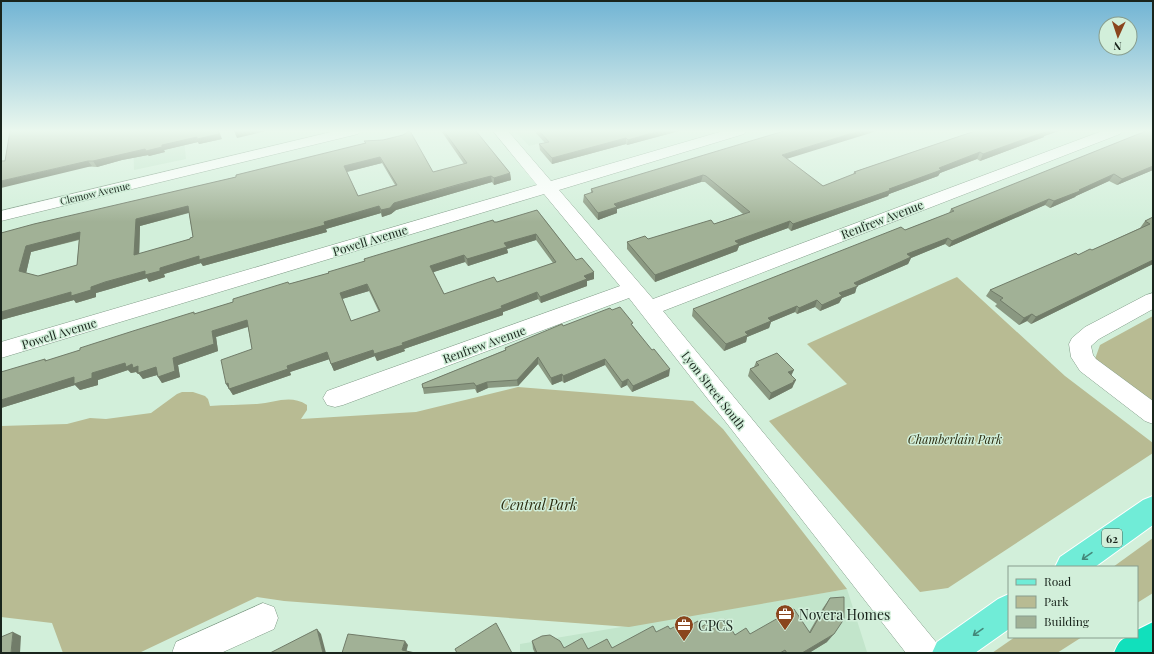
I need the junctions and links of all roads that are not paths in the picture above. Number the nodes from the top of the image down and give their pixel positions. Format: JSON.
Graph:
{"nodes":[{"id":1,"x":227,"y":162,"type":"edge"},
{"id":2,"x":525,"y":162,"type":"edge"},
{"id":3,"x":634,"y":162,"type":"edge"},
{"id":4,"x":1035,"y":162,"type":"edge"},
{"id":5,"x":546,"y":187,"type":"junction"},
{"id":6,"x":1,"y":216,"type":"edge"},
{"id":7,"x":633,"y":289,"type":"junction"},
{"id":8,"x":1153,"y":300,"type":"edge"},
{"id":9,"x":649,"y":308,"type":"junction"},
{"id":10,"x":1,"y":350,"type":"edge"},
{"id":11,"x":335,"y":398,"type":"dead end"},
{"id":12,"x":1153,"y":414,"type":"edge"},
{"id":13,"x":1153,"y":509,"type":"edge"},
{"id":14,"x":1071,"y":566,"type":"edge"},
{"id":15,"x":1008,"y":611,"type":"edge"},
{"id":16,"x":263,"y":618,"type":"dead end"},
{"id":17,"x":1153,"y":638,"type":"edge"},
{"id":18,"x":187,"y":653,"type":"edge"},
{"id":19,"x":924,"y":653,"type":"edge"},
{"id":20,"x":948,"y":653,"type":"edge"},
{"id":21,"x":1130,"y":653,"type":"edge"}],
"edges":[{"from":1,"to":6,"type":"street","name":"Clemow Avenue"},
{"from":2,"to":5,"type":"street","name":"Lyon Street South"},
{"from":3,"to":5,"type":"street","name":"Powell Avenue"},
{"from":4,"to":9,"type":"street","name":"Renfrew Avenue"},
{"from":5,"to":7,"type":"street","name":"Lyon Street South"},
{"from":5,"to":10,"type":"street","name":"Powell Avenue"},
{"from":7,"to":9,"type":"street","name":"Lyon Street South"},
{"from":7,"to":11,"type":"street","name":"Renfrew Avenue"},
{"from":8,"to":12,"type":"street"},
{"from":9,"to":19,"type":"street","name":"Lyon Street South"},
{"from":13,"to":14,"type":"main road","number":"62","one_way":true},
{"from":15,"to":20,"type":"main road","one_way":true},
{"from":16,"to":18,"type":"street"},
{"from":17,"to":21,"type":"highway"}]}
